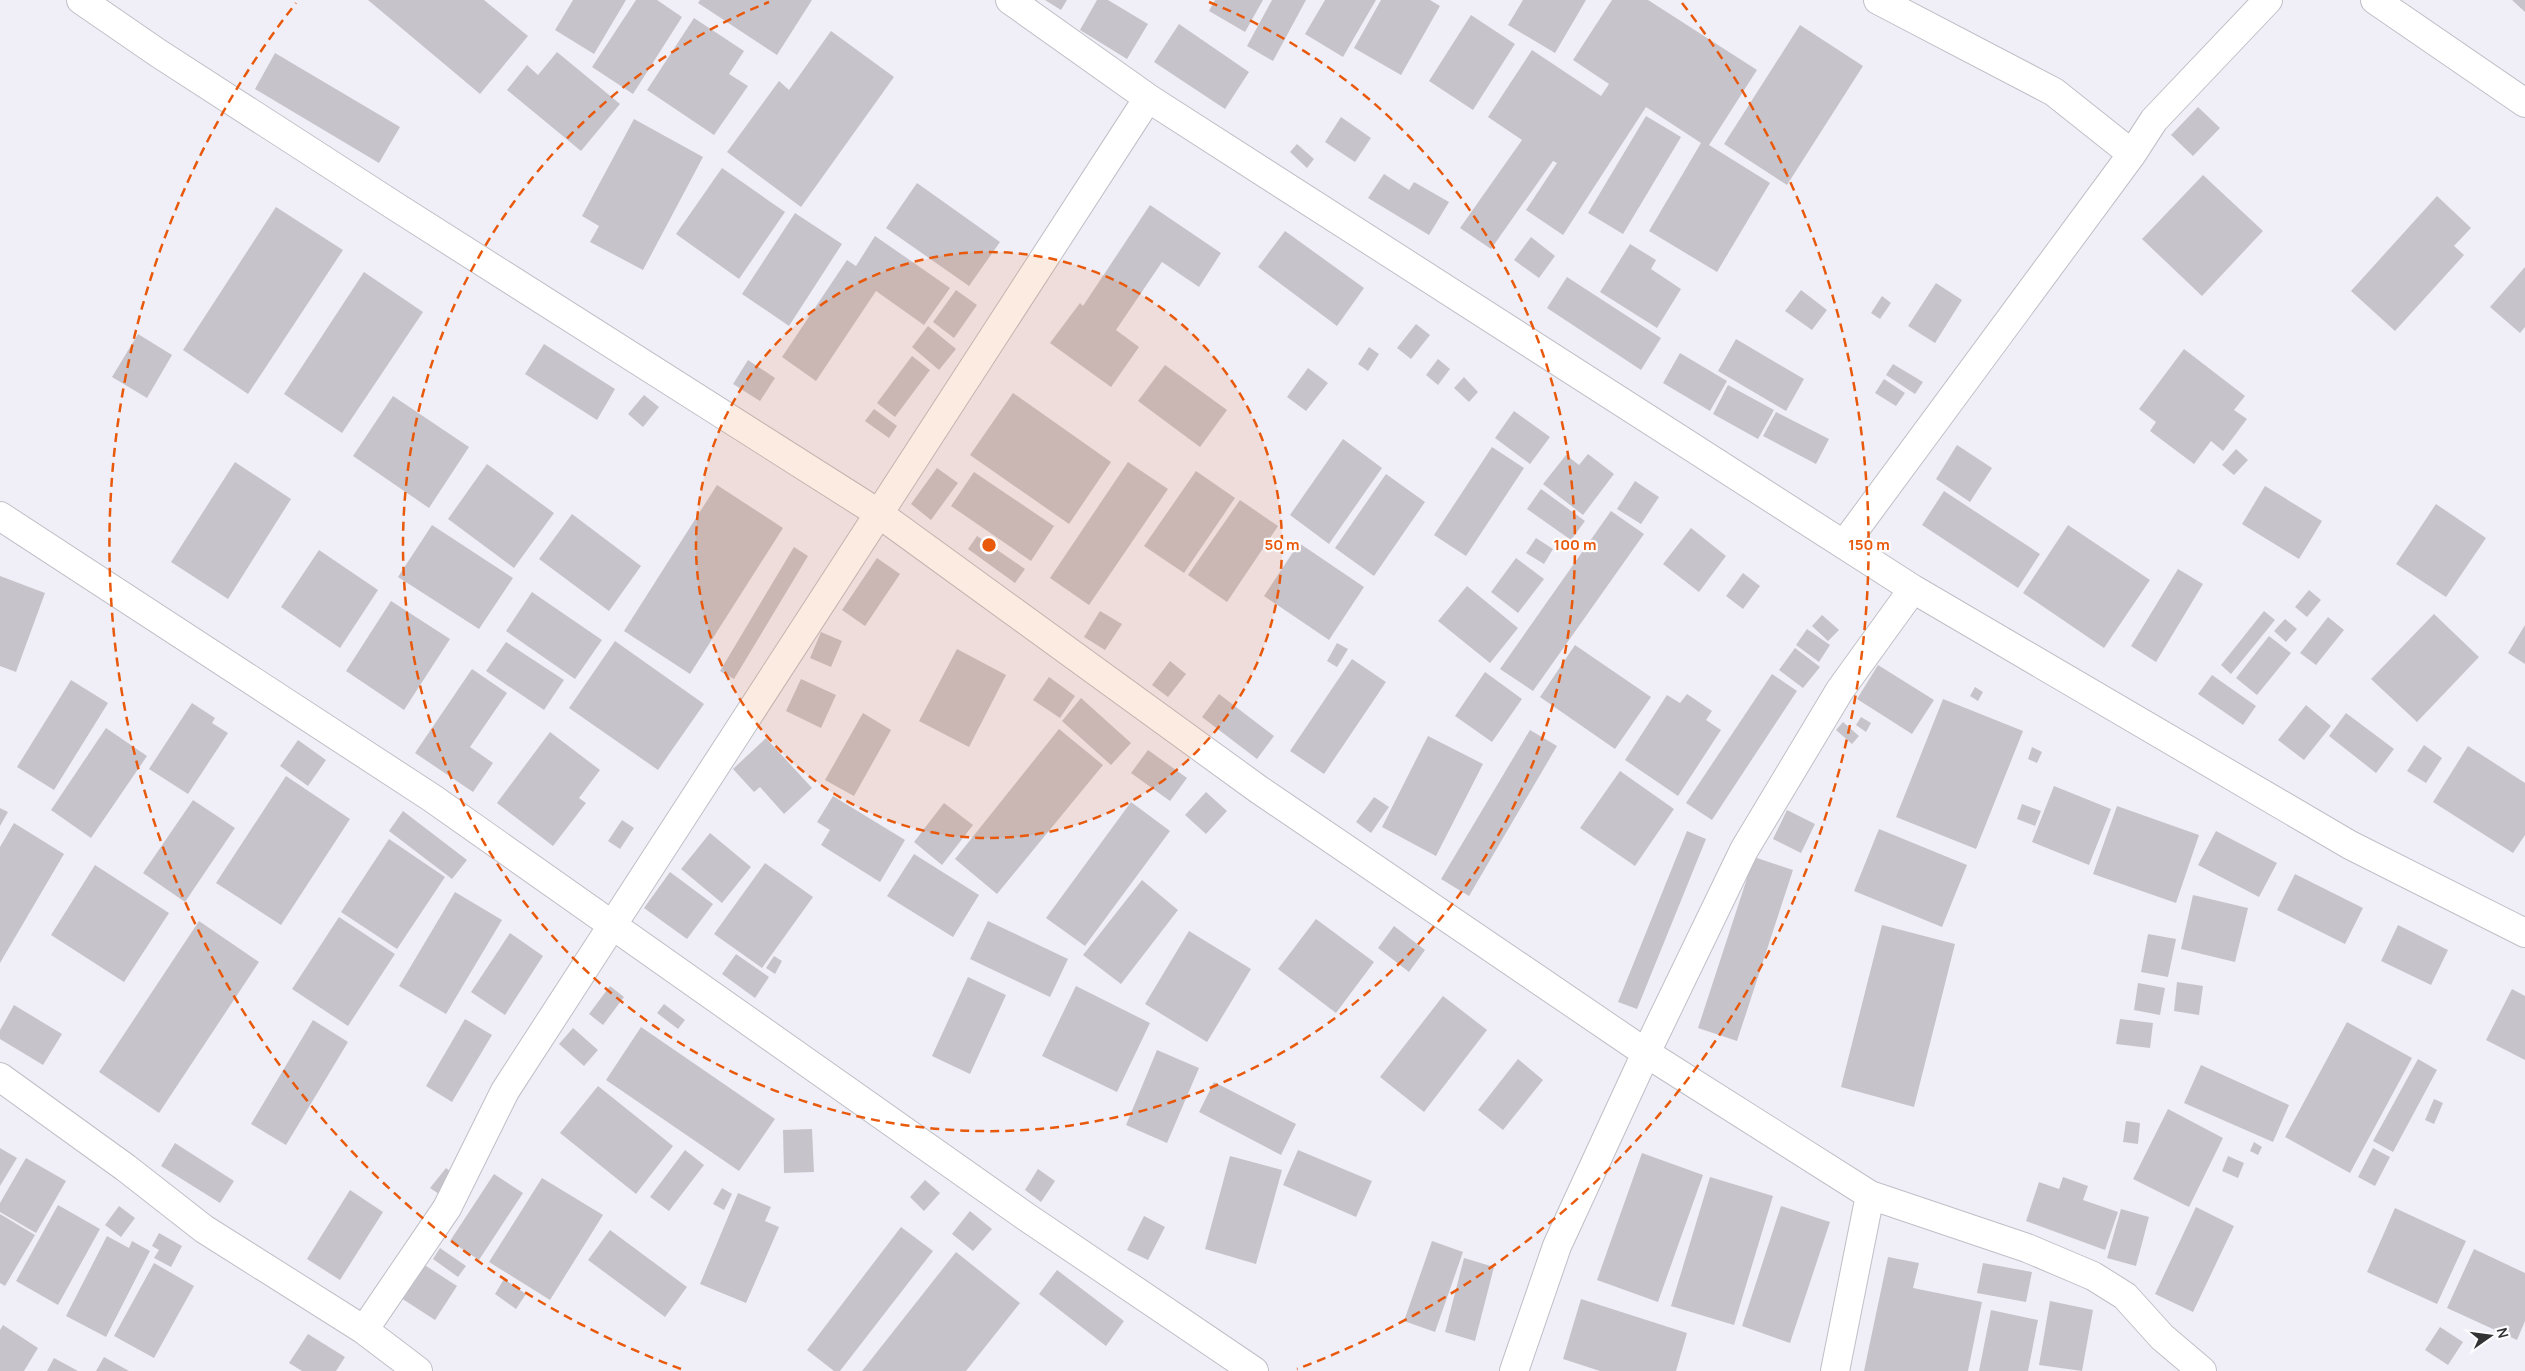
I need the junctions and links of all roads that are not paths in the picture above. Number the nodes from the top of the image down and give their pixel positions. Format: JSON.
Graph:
{"nodes":[{"id":1,"x":81,"y":0,"type":"edge"},
{"id":2,"x":1010,"y":0,"type":"edge"},
{"id":3,"x":1878,"y":0,"type":"edge"},
{"id":4,"x":2268,"y":0,"type":"edge"},
{"id":5,"x":2375,"y":0,"type":"edge"},
{"id":6,"x":1148,"y":98,"type":"junction"},
{"id":7,"x":2525,"y":103,"type":"edge"},
{"id":8,"x":2132,"y":154,"type":"junction"},
{"id":9,"x":878,"y":513,"type":"junction"},
{"id":10,"x":0,"y":516,"type":"edge"},
{"id":11,"x":1845,"y":543,"type":"junction"},
{"id":12,"x":1913,"y":589,"type":"junction"},
{"id":13,"x":613,"y":927,"type":"junction"},
{"id":14,"x":2525,"y":932,"type":"edge"},
{"id":15,"x":1646,"y":1053,"type":"junction"},
{"id":16,"x":0,"y":1077,"type":"edge"},
{"id":17,"x":1870,"y":1195,"type":"junction"},
{"id":18,"x":364,"y":1330,"type":"junction"},
{"id":19,"x":418,"y":1371,"type":"edge"},
{"id":20,"x":1254,"y":1371,"type":"edge"},
{"id":21,"x":1514,"y":1371,"type":"edge"},
{"id":22,"x":1835,"y":1371,"type":"edge"},
{"id":23,"x":2202,"y":1371,"type":"edge"}],
"edges":[{"from":1,"to":9,"type":"street"},
{"from":2,"to":6,"type":"street"},
{"from":3,"to":8,"type":"street"},
{"from":4,"to":8,"type":"street"},
{"from":5,"to":7,"type":"street"},
{"from":6,"to":9,"type":"street"},
{"from":6,"to":11,"type":"street"},
{"from":8,"to":11,"type":"street"},
{"from":9,"to":13,"type":"street"},
{"from":9,"to":15,"type":"street"},
{"from":10,"to":13,"type":"street"},
{"from":11,"to":12,"type":"street"},
{"from":12,"to":14,"type":"street"},
{"from":12,"to":15,"type":"street"},
{"from":13,"to":18,"type":"street"},
{"from":13,"to":20,"type":"street"},
{"from":15,"to":17,"type":"street"},
{"from":15,"to":21,"type":"street"},
{"from":16,"to":18,"type":"street"},
{"from":17,"to":22,"type":"street"},
{"from":17,"to":23,"type":"street"},
{"from":18,"to":19,"type":"street"}]}
